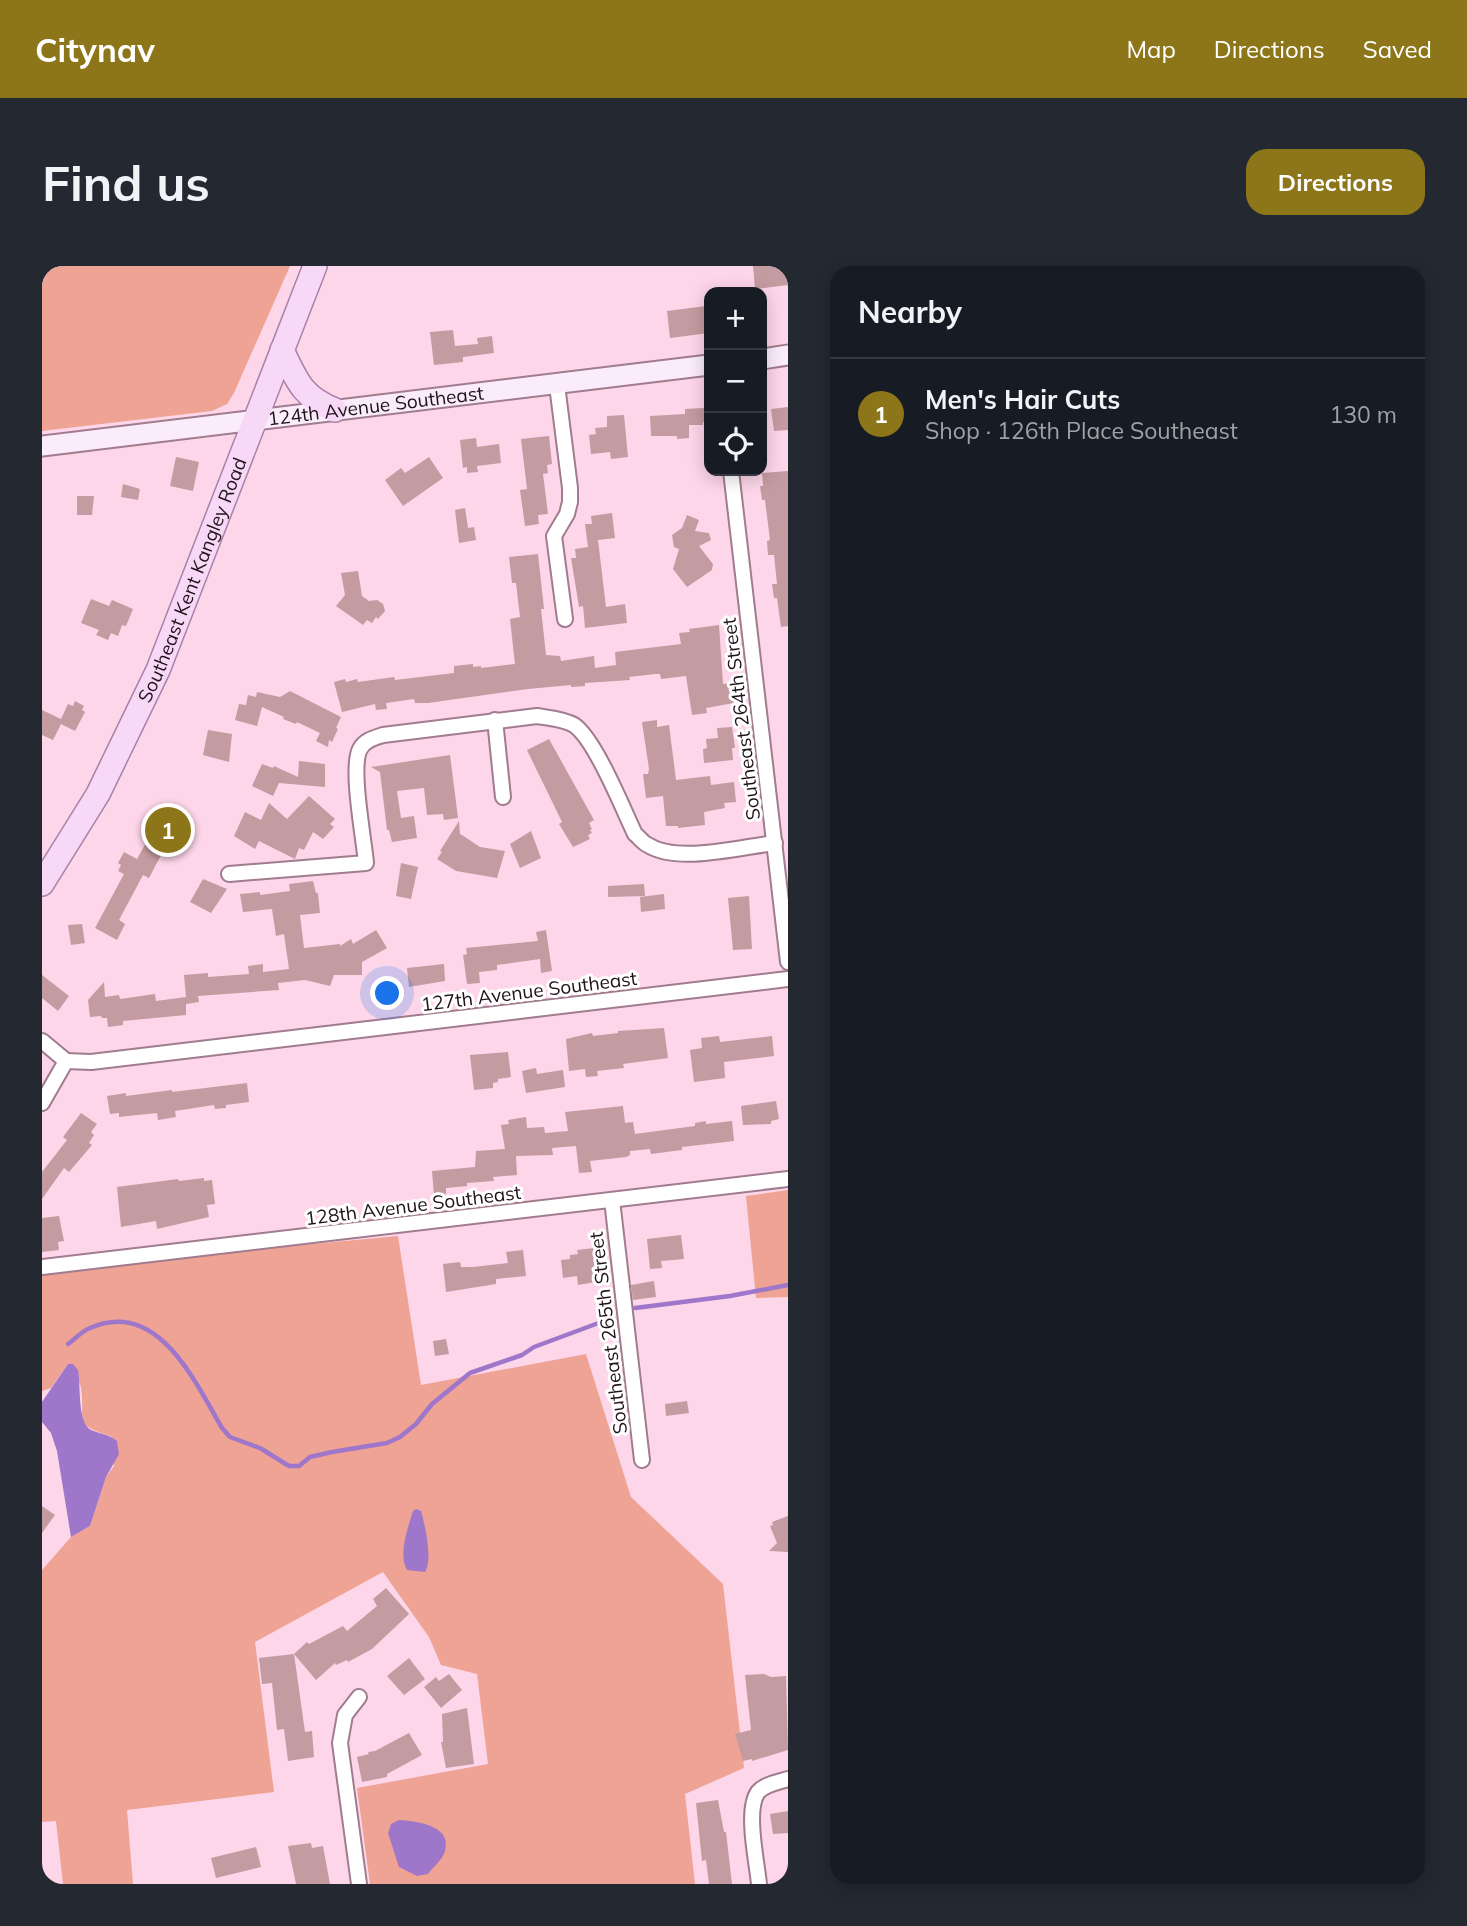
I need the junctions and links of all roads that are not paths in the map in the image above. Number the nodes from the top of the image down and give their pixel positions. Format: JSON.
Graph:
{"nodes":[{"id":1,"x":314,"y":266,"type":"edge"},
{"id":2,"x":282,"y":350,"type":"junction"},
{"id":3,"x":788,"y":355,"type":"edge"},
{"id":4,"x":767,"y":358,"type":"edge"},
{"id":5,"x":704,"y":366,"type":"edge"},
{"id":6,"x":557,"y":385,"type":"junction"},
{"id":7,"x":335,"y":410,"type":"junction"},
{"id":8,"x":255,"y":419,"type":"junction"},
{"id":9,"x":42,"y":446,"type":"edge"},
{"id":10,"x":732,"y":476,"type":"edge"},
{"id":11,"x":565,"y":619,"type":"dead end"},
{"id":12,"x":495,"y":720,"type":"junction"},
{"id":13,"x":503,"y":797,"type":"dead end"},
{"id":14,"x":775,"y":843,"type":"junction"},
{"id":15,"x":229,"y":874,"type":"dead end"},
{"id":16,"x":42,"y":884,"type":"edge"},
{"id":17,"x":788,"y":962,"type":"edge"},
{"id":18,"x":788,"y":979,"type":"edge"},
{"id":19,"x":42,"y":1041,"type":"edge"},
{"id":20,"x":66,"y":1061,"type":"junction"},
{"id":21,"x":42,"y":1103,"type":"edge"},
{"id":22,"x":788,"y":1179,"type":"edge"},
{"id":23,"x":612,"y":1200,"type":"junction"},
{"id":24,"x":42,"y":1267,"type":"edge"},
{"id":25,"x":642,"y":1460,"type":"dead end"},
{"id":26,"x":359,"y":1697,"type":"dead end"},
{"id":27,"x":788,"y":1779,"type":"edge"},
{"id":28,"x":359,"y":1884,"type":"edge"},
{"id":29,"x":759,"y":1884,"type":"edge"}],
"edges":[{"from":1,"to":2,"type":"main road","name":"Southeast Kent Kangley Road"},
{"from":2,"to":7,"type":"main road"},
{"from":2,"to":8,"type":"main road","name":"Southeast Kent Kangley Road"},
{"from":3,"to":4,"type":"street"},
{"from":5,"to":6,"type":"street","name":"124th Avenue Southeast"},
{"from":6,"to":7,"type":"street","name":"124th Avenue Southeast"},
{"from":6,"to":11,"type":"street"},
{"from":7,"to":8,"type":"street","name":"124th Avenue Southeast"},
{"from":8,"to":9,"type":"street","name":"124th Avenue Southeast"},
{"from":8,"to":16,"type":"main road","name":"Southeast Kent Kangley Road"},
{"from":10,"to":14,"type":"street","name":"Southeast 264th Street"},
{"from":12,"to":13,"type":"street"},
{"from":12,"to":14,"type":"street"},
{"from":12,"to":15,"type":"street"},
{"from":14,"to":17,"type":"street","name":"Southeast 264th Street"},
{"from":18,"to":20,"type":"street","name":"127th Avenue Southeast"},
{"from":19,"to":20,"type":"street"},
{"from":20,"to":21,"type":"street"},
{"from":22,"to":23,"type":"street","name":"128th Avenue Southeast"},
{"from":23,"to":24,"type":"street","name":"128th Avenue Southeast"},
{"from":23,"to":25,"type":"street","name":"Southeast 265th Street"},
{"from":26,"to":28,"type":"street"},
{"from":27,"to":29,"type":"street"}]}
